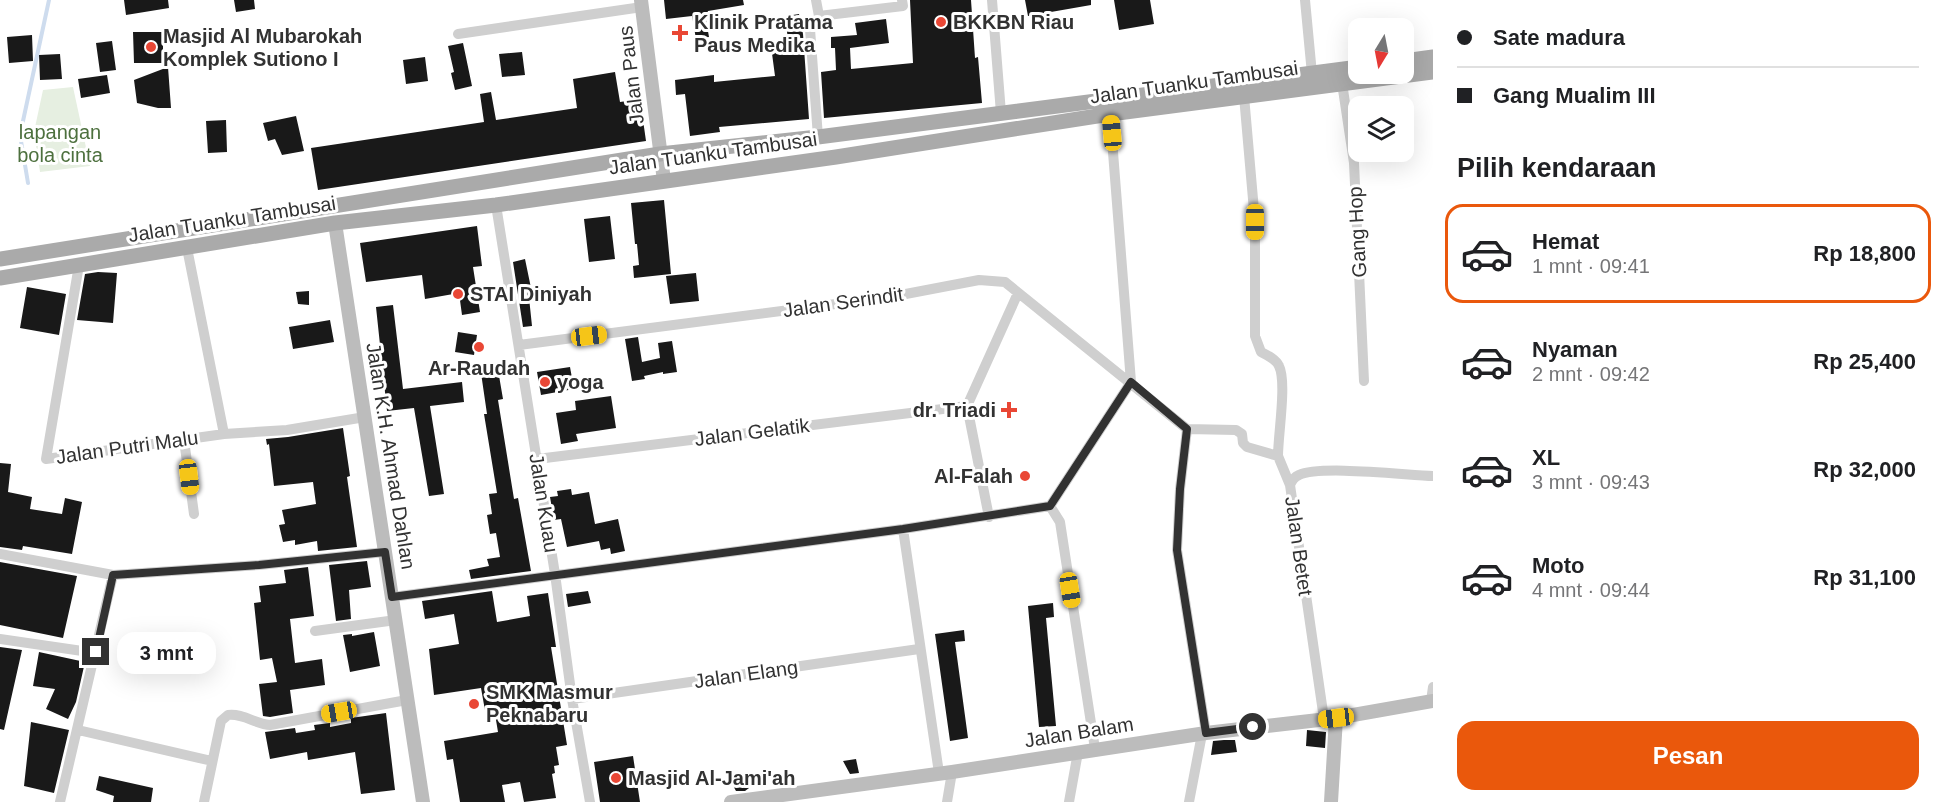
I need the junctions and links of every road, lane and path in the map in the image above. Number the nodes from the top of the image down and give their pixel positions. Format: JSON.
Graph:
{"nodes":[{"id":1,"x":816,"y":0,"type":"edge"},
{"id":2,"x":902,"y":0,"type":"edge"},
{"id":3,"x":992,"y":0,"type":"edge"},
{"id":4,"x":1305,"y":0,"type":"edge"},
{"id":5,"x":642,"y":4,"type":"edge"},
{"id":6,"x":819,"y":16,"type":"junction"},
{"id":7,"x":458,"y":34,"type":"dead end"},
{"id":8,"x":1433,"y":57,"type":"edge"},
{"id":9,"x":1414,"y":60,"type":"edge"},
{"id":10,"x":1348,"y":69,"type":"edge"},
{"id":11,"x":1433,"y":72,"type":"edge"},
{"id":12,"x":1312,"y":74,"type":"junction"},
{"id":13,"x":1342,"y":83,"type":"junction"},
{"id":14,"x":1244,"y":96,"type":"junction"},
{"id":15,"x":1001,"y":113,"type":"junction"},
{"id":16,"x":1110,"y":114,"type":"junction"},
{"id":17,"x":818,"y":137,"type":"junction"},
{"id":18,"x":660,"y":154,"type":"junction"},
{"id":19,"x":664,"y":181,"type":"junction"},
{"id":20,"x":496,"y":205,"type":"junction"},
{"id":21,"x":336,"y":224,"type":"junction"},
{"id":22,"x":187,"y":248,"type":"junction"},
{"id":23,"x":0,"y":259,"type":"edge"},
{"id":24,"x":79,"y":265,"type":"junction"},
{"id":25,"x":0,"y":278,"type":"edge"},
{"id":26,"x":1018,"y":293,"type":"junction"},
{"id":27,"x":519,"y":345,"type":"junction"},
{"id":28,"x":1364,"y":381,"type":"dead end"},
{"id":29,"x":1131,"y":382,"type":"junction"},
{"id":30,"x":967,"y":406,"type":"junction"},
{"id":31,"x":365,"y":417,"type":"junction"},
{"id":32,"x":1187,"y":429,"type":"junction"},
{"id":33,"x":224,"y":434,"type":"junction"},
{"id":34,"x":184,"y":440,"type":"junction"},
{"id":35,"x":1278,"y":456,"type":"junction"},
{"id":36,"x":537,"y":459,"type":"junction"},
{"id":37,"x":1433,"y":476,"type":"edge"},
{"id":38,"x":1290,"y":485,"type":"junction"},
{"id":39,"x":1050,"y":506,"type":"junction"},
{"id":40,"x":194,"y":514,"type":"dead end"},
{"id":41,"x":989,"y":517,"type":"junction"},
{"id":42,"x":903,"y":529,"type":"junction"},
{"id":43,"x":385,"y":552,"type":"junction"},
{"id":44,"x":0,"y":554,"type":"edge"},
{"id":45,"x":555,"y":574,"type":"junction"},
{"id":46,"x":113,"y":575,"type":"junction"},
{"id":47,"x":392,"y":597,"type":"junction"},
{"id":48,"x":396,"y":620,"type":"junction"},
{"id":49,"x":315,"y":631,"type":"dead end"},
{"id":50,"x":0,"y":639,"type":"edge"},
{"id":51,"x":919,"y":649,"type":"junction"},
{"id":52,"x":96,"y":652,"type":"junction"},
{"id":53,"x":1433,"y":687,"type":"edge"},
{"id":54,"x":572,"y":699,"type":"junction"},
{"id":55,"x":407,"y":700,"type":"junction"},
{"id":56,"x":1432,"y":701,"type":"edge"},
{"id":57,"x":1330,"y":718,"type":"junction"},
{"id":58,"x":78,"y":730,"type":"junction"},
{"id":59,"x":1204,"y":733,"type":"junction"},
{"id":60,"x":1095,"y":749,"type":"junction"},
{"id":61,"x":1078,"y":752,"type":"junction"},
{"id":62,"x":212,"y":761,"type":"junction"},
{"id":63,"x":945,"y":772,"type":"junction"},
{"id":64,"x":60,"y":802,"type":"edge"},
{"id":65,"x":204,"y":802,"type":"edge"},
{"id":66,"x":423,"y":802,"type":"edge"},
{"id":67,"x":590,"y":802,"type":"edge"},
{"id":68,"x":731,"y":802,"type":"edge"},
{"id":69,"x":947,"y":802,"type":"edge"},
{"id":70,"x":1069,"y":802,"type":"edge"},
{"id":71,"x":1188,"y":802,"type":"edge"},
{"id":72,"x":1331,"y":802,"type":"edge"}],
"edges":[{"from":1,"to":6,"type":"street"},
{"from":2,"to":6,"type":"street"},
{"from":3,"to":15,"type":"street"},
{"from":4,"to":12,"type":"street"},
{"from":5,"to":7,"type":"street"},
{"from":5,"to":18,"type":"main road","name":"Jalan Paus"},
{"from":6,"to":17,"type":"street"},
{"from":8,"to":9,"type":"main road"},
{"from":10,"to":12,"type":"main road","name":"Jalan Tuanku Tambusai"},
{"from":11,"to":13,"type":"main road","name":"Jalan Tuanku Tambusai"},
{"from":12,"to":15,"type":"main road","name":"Jalan Tuanku Tambusai"},
{"from":13,"to":14,"type":"main road","name":"Jalan Tuanku Tambusai"},
{"from":13,"to":28,"type":"street","name":"Gang Hop"},
{"from":14,"to":16,"type":"main road","name":"Jalan Tuanku Tambusai"},
{"from":14,"to":35,"type":"street"},
{"from":15,"to":17,"type":"main road","name":"Jalan Tuanku Tambusai"},
{"from":16,"to":19,"type":"main road","name":"Jalan Tuanku Tambusai"},
{"from":16,"to":29,"type":"street"},
{"from":17,"to":18,"type":"main road","name":"Jalan Tuanku Tambusai"},
{"from":18,"to":19,"type":"main road","name":"Jalan Paus"},
{"from":18,"to":23,"type":"main road","name":"Jalan Tuanku Tambusai"},
{"from":19,"to":20,"type":"main road","name":"Jalan Tuanku Tambusai"},
{"from":20,"to":21,"type":"main road","name":"Jalan Tuanku Tambusai"},
{"from":20,"to":27,"type":"street","name":"Jalan Kuau"},
{"from":21,"to":22,"type":"main road","name":"Jalan Tuanku Tambusai"},
{"from":21,"to":31,"type":"main road","name":"Jalan K.H. Ahmad Dahlan"},
{"from":22,"to":24,"type":"main road","name":"Jalan Tuanku Tambusai"},
{"from":22,"to":33,"type":"street"},
{"from":24,"to":25,"type":"main road","name":"Jalan Tuanku Tambusai"},
{"from":24,"to":34,"type":"street","name":"Jalan Putri Malu"},
{"from":26,"to":27,"type":"street","name":"Jalan Serindit"},
{"from":26,"to":29,"type":"street","name":"Jalan Serindit"},
{"from":26,"to":30,"type":"street"},
{"from":27,"to":36,"type":"street","name":"Jalan Kuau"},
{"from":29,"to":32,"type":"street","name":"Jalan Serindit"},
{"from":29,"to":39,"type":"street"},
{"from":30,"to":36,"type":"street","name":"Jalan Gelatik"},
{"from":30,"to":41,"type":"street"},
{"from":31,"to":33,"type":"street","name":"Jalan Putri Malu"},
{"from":31,"to":43,"type":"main road","name":"Jalan K.H. Ahmad Dahlan"},
{"from":32,"to":35,"type":"street"},
{"from":32,"to":59,"type":"street"},
{"from":33,"to":34,"type":"street","name":"Jalan Putri Malu"},
{"from":34,"to":40,"type":"street"},
{"from":35,"to":38,"type":"street"},
{"from":36,"to":45,"type":"street","name":"Jalan Kuau"},
{"from":37,"to":38,"type":"street","name":"Jalan Betet"},
{"from":38,"to":57,"type":"street","name":"Jalan Betet"},
{"from":39,"to":41,"type":"street"},
{"from":39,"to":60,"type":"street"},
{"from":41,"to":42,"type":"street"},
{"from":42,"to":45,"type":"street"},
{"from":42,"to":51,"type":"street"},
{"from":43,"to":46,"type":"street"},
{"from":43,"to":47,"type":"main road","name":"Jalan K.H. Ahmad Dahlan"},
{"from":44,"to":46,"type":"street"},
{"from":45,"to":47,"type":"street"},
{"from":45,"to":54,"type":"street","name":"Jalan Kuau"},
{"from":46,"to":52,"type":"street"},
{"from":47,"to":48,"type":"main road","name":"Jalan K.H. Ahmad Dahlan"},
{"from":48,"to":49,"type":"street"},
{"from":48,"to":55,"type":"main road","name":"Jalan K.H. Ahmad Dahlan"},
{"from":50,"to":52,"type":"street"},
{"from":51,"to":54,"type":"street","name":"Jalan Elang"},
{"from":51,"to":63,"type":"street"},
{"from":52,"to":58,"type":"street"},
{"from":53,"to":56,"type":"street"},
{"from":54,"to":67,"type":"street","name":"Jalan Kuau"},
{"from":55,"to":62,"type":"street"},
{"from":55,"to":66,"type":"main road","name":"Jalan K.H. Ahmad Dahlan"},
{"from":56,"to":57,"type":"main road","name":"Jalan Balam"},
{"from":57,"to":59,"type":"main road","name":"Jalan Balam"},
{"from":57,"to":72,"type":"main road"},
{"from":58,"to":62,"type":"street"},
{"from":58,"to":64,"type":"street"},
{"from":59,"to":60,"type":"main road","name":"Jalan Balam"},
{"from":59,"to":71,"type":"street"},
{"from":60,"to":61,"type":"main road","name":"Jalan Balam"},
{"from":61,"to":63,"type":"main road","name":"Jalan Balam"},
{"from":61,"to":70,"type":"street"},
{"from":62,"to":65,"type":"street"},
{"from":63,"to":68,"type":"main road","name":"Jalan Balam"},
{"from":63,"to":69,"type":"street"}]}
